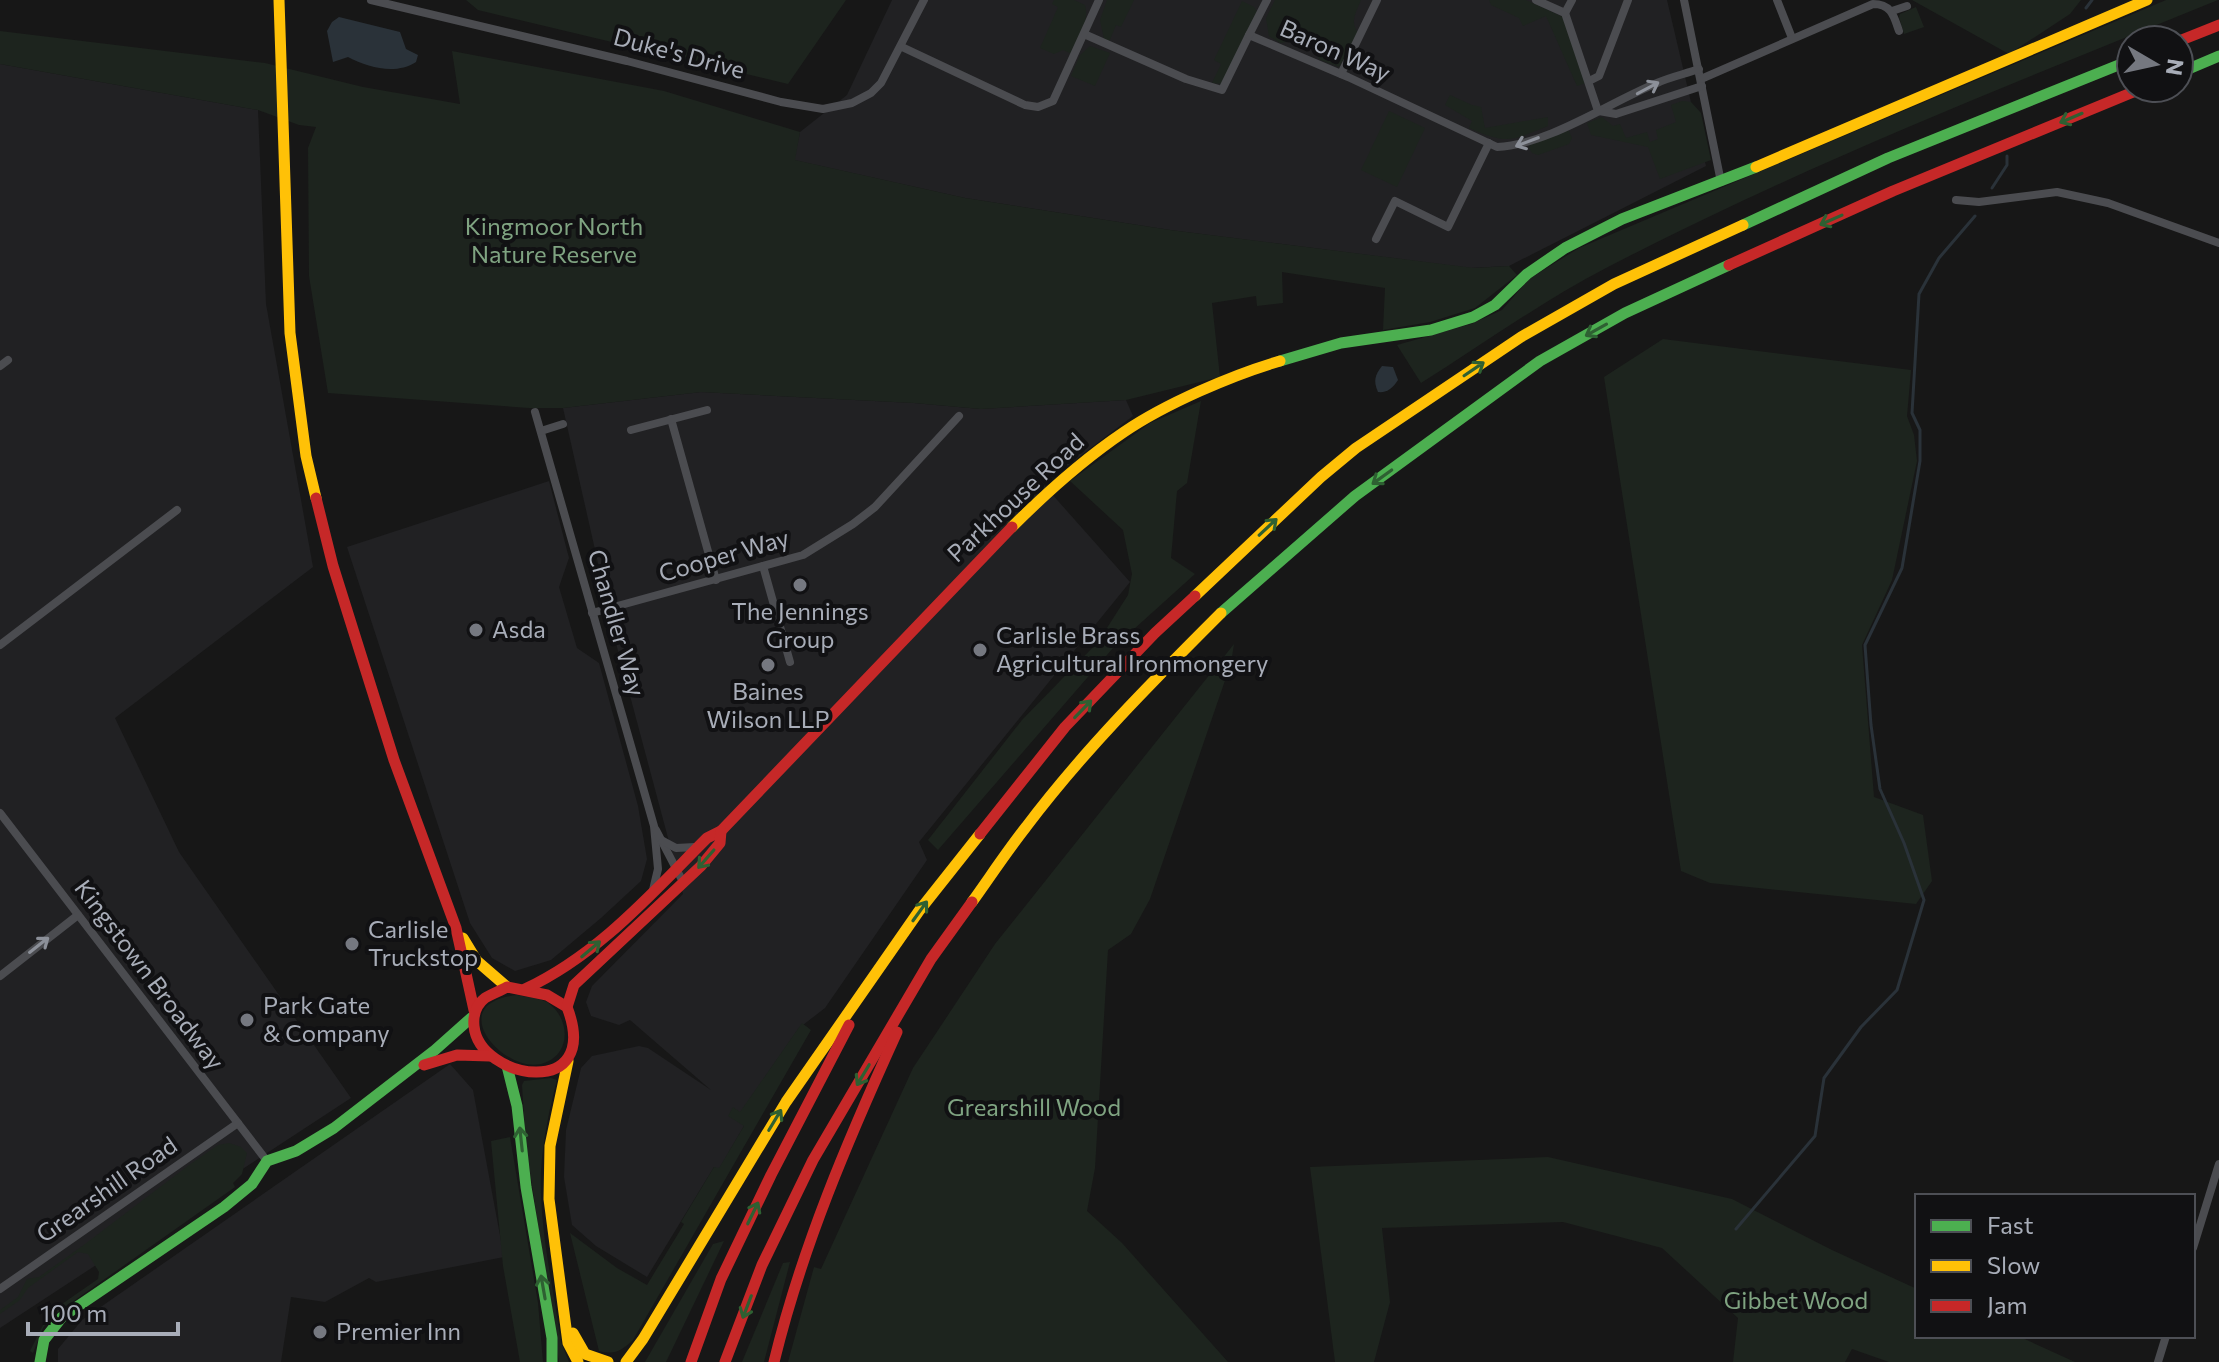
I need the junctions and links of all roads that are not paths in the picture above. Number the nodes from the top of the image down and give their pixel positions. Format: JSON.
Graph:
{"nodes":[{"id":1,"x":279,"y":0,"type":"edge"},
{"id":2,"x":371,"y":0,"type":"edge"},
{"id":3,"x":924,"y":0,"type":"edge"},
{"id":4,"x":1267,"y":0,"type":"edge"},
{"id":5,"x":1377,"y":0,"type":"edge"},
{"id":6,"x":1536,"y":0,"type":"edge"},
{"id":7,"x":1572,"y":0,"type":"edge"},
{"id":8,"x":1628,"y":0,"type":"edge"},
{"id":9,"x":1684,"y":0,"type":"edge"},
{"id":10,"x":1777,"y":0,"type":"edge"},
{"id":11,"x":2147,"y":0,"type":"edge"},
{"id":12,"x":1095,"y":1,"type":"edge"},
{"id":13,"x":1907,"y":6,"type":"dead end"},
{"id":14,"x":1892,"y":11,"type":"junction"},
{"id":15,"x":1565,"y":13,"type":"junction"},
{"id":16,"x":2219,"y":25,"type":"edge"},
{"id":17,"x":1899,"y":31,"type":"dead end"},
{"id":18,"x":1084,"y":34,"type":"junction"},
{"id":19,"x":1249,"y":35,"type":"junction"},
{"id":20,"x":2195,"y":35,"type":"edge"},
{"id":21,"x":1792,"y":38,"type":"junction"},
{"id":22,"x":902,"y":47,"type":"junction"},
{"id":23,"x":2219,"y":56,"type":"edge"},
{"id":24,"x":2115,"y":66,"type":"edge"},
{"id":25,"x":2195,"y":66,"type":"edge"},
{"id":26,"x":1341,"y":74,"type":"junction"},
{"id":27,"x":1700,"y":78,"type":"junction"},
{"id":28,"x":1589,"y":81,"type":"junction"},
{"id":29,"x":2115,"y":100,"type":"edge"},
{"id":30,"x":1598,"y":111,"type":"junction"},
{"id":31,"x":1489,"y":143,"type":"junction"},
{"id":32,"x":1721,"y":182,"type":"junction"},
{"id":33,"x":1956,"y":200,"type":"dead end"},
{"id":34,"x":1376,"y":239,"type":"dead end"},
{"id":35,"x":2219,"y":243,"type":"edge"},
{"id":36,"x":8,"y":360,"type":"dead end"},
{"id":37,"x":0,"y":366,"type":"edge"},
{"id":38,"x":707,"y":410,"type":"dead end"},
{"id":39,"x":535,"y":412,"type":"dead end"},
{"id":40,"x":959,"y":416,"type":"dead end"},
{"id":41,"x":671,"y":419,"type":"junction"},
{"id":42,"x":563,"y":424,"type":"dead end"},
{"id":43,"x":631,"y":430,"type":"dead end"},
{"id":44,"x":541,"y":431,"type":"junction"},
{"id":45,"x":177,"y":510,"type":"dead end"},
{"id":46,"x":763,"y":566,"type":"junction"},
{"id":47,"x":716,"y":580,"type":"junction"},
{"id":48,"x":592,"y":613,"type":"junction"},
{"id":49,"x":0,"y":645,"type":"edge"},
{"id":50,"x":790,"y":662,"type":"dead end"},
{"id":51,"x":0,"y":813,"type":"edge"},
{"id":52,"x":654,"y":826,"type":"junction"},
{"id":53,"x":721,"y":831,"type":"junction"},
{"id":54,"x":663,"y":840,"type":"junction"},
{"id":55,"x":698,"y":847,"type":"junction"},
{"id":56,"x":667,"y":871,"type":"junction"},
{"id":57,"x":683,"y":882,"type":"junction"},
{"id":58,"x":78,"y":915,"type":"junction"},
{"id":59,"x":456,"y":928,"type":"junction"},
{"id":60,"x":931,"y":959,"type":"junction"},
{"id":61,"x":875,"y":975,"type":"junction"},
{"id":62,"x":0,"y":976,"type":"edge"},
{"id":63,"x":507,"y":987,"type":"junction"},
{"id":64,"x":525,"y":989,"type":"junction"},
{"id":65,"x":567,"y":1007,"type":"junction"},
{"id":66,"x":473,"y":1014,"type":"junction"},
{"id":67,"x":490,"y":1056,"type":"junction"},
{"id":68,"x":568,"y":1061,"type":"junction"},
{"id":69,"x":507,"y":1066,"type":"junction"},
{"id":70,"x":413,"y":1070,"type":"junction"},
{"id":71,"x":238,"y":1123,"type":"junction"},
{"id":72,"x":267,"y":1161,"type":"junction"},
{"id":73,"x":2219,"y":1164,"type":"edge"},
{"id":74,"x":2195,"y":1242,"type":"edge"},
{"id":75,"x":0,"y":1289,"type":"edge"},
{"id":76,"x":566,"y":1318,"type":"junction"},
{"id":77,"x":2165,"y":1338,"type":"edge"},
{"id":78,"x":628,"y":1359,"type":"edge"},
{"id":79,"x":42,"y":1362,"type":"edge"},
{"id":80,"x":552,"y":1362,"type":"edge"},
{"id":81,"x":578,"y":1362,"type":"edge"},
{"id":82,"x":609,"y":1362,"type":"edge"},
{"id":83,"x":691,"y":1362,"type":"edge"},
{"id":84,"x":725,"y":1362,"type":"edge"},
{"id":85,"x":774,"y":1362,"type":"edge"},
{"id":86,"x":2158,"y":1362,"type":"edge"}],
"edges":[{"from":1,"to":59,"type":"main road"},
{"from":2,"to":22,"type":"street","name":"Duke's Drive"},
{"from":3,"to":22,"type":"street","name":"Duke's Drive"},
{"from":4,"to":19,"type":"street"},
{"from":5,"to":26,"type":"street"},
{"from":6,"to":15,"type":"street"},
{"from":7,"to":15,"type":"street"},
{"from":8,"to":28,"type":"street"},
{"from":9,"to":27,"type":"street"},
{"from":10,"to":21,"type":"street"},
{"from":11,"to":32,"type":"main road","name":"Parkhouse Road"},
{"from":12,"to":18,"type":"street"},
{"from":13,"to":14,"type":"street"},
{"from":14,"to":17,"type":"street"},
{"from":14,"to":21,"type":"street"},
{"from":15,"to":28,"type":"street"},
{"from":16,"to":20,"type":"main road"},
{"from":18,"to":19,"type":"street","name":"Baron Way"},
{"from":18,"to":22,"type":"street"},
{"from":19,"to":26,"type":"street","name":"Baron Way"},
{"from":21,"to":27,"type":"street"},
{"from":23,"to":25,"type":"main road"},
{"from":61,"to":24,"type":"main road","one_way":true},
{"from":26,"to":31,"type":"street","name":"Baron Way"},
{"from":30,"to":27,"type":"street","name":"Baron Way","one_way":true},
{"from":27,"to":30,"type":"street"},
{"from":27,"to":32,"type":"street"},
{"from":28,"to":30,"type":"street"},
{"from":29,"to":60,"type":"main road","one_way":true},
{"from":30,"to":31,"type":"street","name":"Baron Way","one_way":true},
{"from":31,"to":34,"type":"street"},
{"from":32,"to":53,"type":"main road","name":"Parkhouse Road"},
{"from":33,"to":35,"type":"street"},
{"from":36,"to":37,"type":"street"},
{"from":38,"to":41,"type":"street"},
{"from":39,"to":44,"type":"street","name":"Chandler Way"},
{"from":40,"to":46,"type":"street","name":"Cooper Way"},
{"from":41,"to":43,"type":"street"},
{"from":41,"to":47,"type":"street"},
{"from":42,"to":44,"type":"street"},
{"from":44,"to":48,"type":"street","name":"Chandler Way"},
{"from":45,"to":49,"type":"street"},
{"from":46,"to":47,"type":"street","name":"Cooper Way"},
{"from":46,"to":50,"type":"street"},
{"from":47,"to":48,"type":"street","name":"Cooper Way"},
{"from":48,"to":52,"type":"street","name":"Chandler Way"},
{"from":51,"to":58,"type":"street","name":"Kingstown Broadway"},
{"from":52,"to":54,"type":"street","name":"Chandler Way"},
{"from":52,"to":56,"type":"street","name":"Chandler Way"},
{"from":53,"to":55,"type":"main road","name":"Parkhouse Road"},
{"from":53,"to":57,"type":"main road","name":"Parkhouse Road","one_way":true},
{"from":54,"to":55,"type":"street"},
{"from":54,"to":56,"type":"street","name":"Chandler Way"},
{"from":55,"to":56,"type":"main road","name":"Parkhouse Road"},
{"from":56,"to":57,"type":"street","name":"Chandler Way"},
{"from":64,"to":56,"type":"main road","name":"Parkhouse Road","one_way":true},
{"from":57,"to":65,"type":"main road","name":"Parkhouse Road"},
{"from":62,"to":58,"type":"street","one_way":true},
{"from":58,"to":71,"type":"street","name":"Kingstown Broadway"},
{"from":59,"to":63,"type":"main road"},
{"from":59,"to":66,"type":"main road"},
{"from":60,"to":84,"type":"main road","one_way":true},
{"from":60,"to":85,"type":"main road"},
{"from":78,"to":61,"type":"main road","one_way":true},
{"from":83,"to":61,"type":"main road","one_way":true},
{"from":63,"to":64,"type":"main road"},
{"from":63,"to":66,"type":"main road"},
{"from":64,"to":65,"type":"main road"},
{"from":65,"to":68,"type":"main road"},
{"from":66,"to":67,"type":"main road"},
{"from":66,"to":70,"type":"main road"},
{"from":67,"to":69,"type":"main road"},
{"from":67,"to":70,"type":"main road"},
{"from":68,"to":69,"type":"main road"},
{"from":68,"to":76,"type":"main road"},
{"from":80,"to":69,"type":"main road","one_way":true},
{"from":70,"to":72,"type":"main road"},
{"from":71,"to":72,"type":"street","name":"Kingstown Broadway"},
{"from":71,"to":75,"type":"street","name":"Grearshill Road"},
{"from":72,"to":79,"type":"main road"},
{"from":73,"to":74,"type":"street"},
{"from":76,"to":81,"type":"main road"},
{"from":76,"to":82,"type":"main road"},
{"from":77,"to":86,"type":"street"},
{"from":78,"to":82,"type":"main road"}]}
